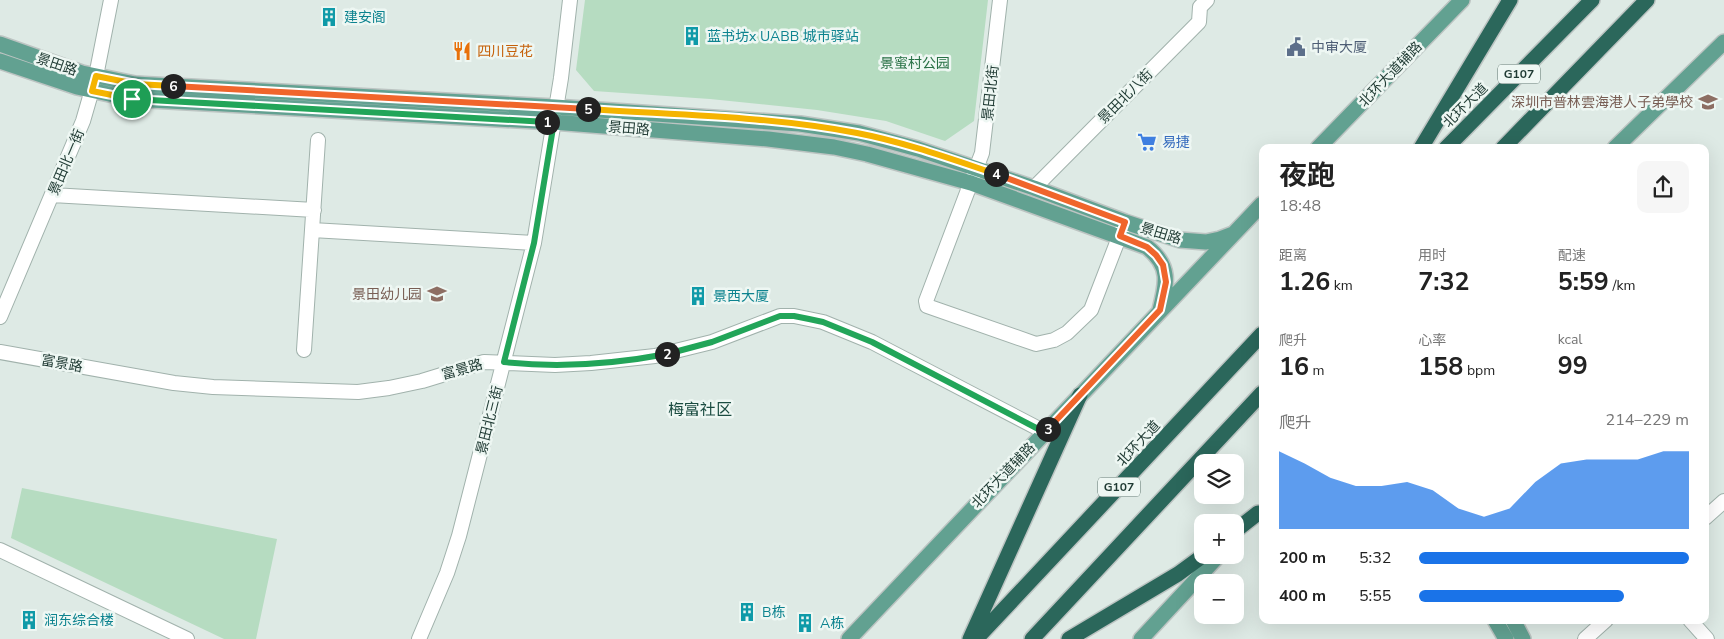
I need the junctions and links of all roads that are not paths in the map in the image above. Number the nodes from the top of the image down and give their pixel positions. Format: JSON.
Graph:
{"nodes":[{"id":1,"x":110,"y":0,"type":"edge"},
{"id":2,"x":564,"y":0,"type":"edge"},
{"id":3,"x":570,"y":0,"type":"edge"},
{"id":4,"x":1000,"y":0,"type":"edge"},
{"id":5,"x":1207,"y":0,"type":"edge"},
{"id":6,"x":1462,"y":0,"type":"edge"},
{"id":7,"x":1510,"y":0,"type":"edge"},
{"id":8,"x":1592,"y":0,"type":"edge"},
{"id":9,"x":1647,"y":0,"type":"edge"},
{"id":10,"x":1724,"y":42,"type":"edge"},
{"id":11,"x":0,"y":44,"type":"edge"},
{"id":12,"x":0,"y":61,"type":"edge"},
{"id":13,"x":94,"y":84,"type":"junction"},
{"id":14,"x":554,"y":115,"type":"junction"},
{"id":15,"x":318,"y":140,"type":"dead end"},
{"id":16,"x":1322,"y":144,"type":"edge"},
{"id":17,"x":1423,"y":144,"type":"edge"},
{"id":18,"x":1450,"y":144,"type":"edge"},
{"id":19,"x":1507,"y":144,"type":"edge"},
{"id":20,"x":1619,"y":144,"type":"edge"},
{"id":21,"x":978,"y":168,"type":"junction"},
{"id":22,"x":971,"y":183,"type":"junction"},
{"id":23,"x":1034,"y":188,"type":"junction"},
{"id":24,"x":52,"y":195,"type":"junction"},
{"id":25,"x":1259,"y":207,"type":"edge"},
{"id":26,"x":314,"y":210,"type":"junction"},
{"id":27,"x":1122,"y":229,"type":"junction"},
{"id":28,"x":312,"y":230,"type":"junction"},
{"id":29,"x":1233,"y":234,"type":"junction"},
{"id":30,"x":534,"y":243,"type":"junction"},
{"id":31,"x":1160,"y":310,"type":"junction"},
{"id":32,"x":0,"y":317,"type":"edge"},
{"id":33,"x":1259,"y":337,"type":"edge"},
{"id":34,"x":304,"y":350,"type":"dead end"},
{"id":35,"x":0,"y":352,"type":"edge"},
{"id":36,"x":504,"y":362,"type":"junction"},
{"id":37,"x":1080,"y":395,"type":"junction"},
{"id":38,"x":1259,"y":396,"type":"edge"},
{"id":39,"x":1044,"y":432,"type":"junction"},
{"id":40,"x":1724,"y":501,"type":"edge"},
{"id":41,"x":1259,"y":511,"type":"edge"},
{"id":42,"x":1259,"y":511,"type":"edge"},
{"id":43,"x":1709,"y":514,"type":"edge"},
{"id":44,"x":1244,"y":523,"type":"edge"},
{"id":45,"x":1244,"y":528,"type":"edge"},
{"id":46,"x":0,"y":550,"type":"edge"},
{"id":47,"x":1194,"y":562,"type":"edge"},
{"id":48,"x":1211,"y":564,"type":"edge"},
{"id":49,"x":1497,"y":624,"type":"edge"},
{"id":50,"x":1515,"y":624,"type":"edge"},
{"id":51,"x":1602,"y":624,"type":"edge"},
{"id":52,"x":1694,"y":624,"type":"edge"},
{"id":53,"x":187,"y":639,"type":"edge"},
{"id":54,"x":419,"y":639,"type":"edge"},
{"id":55,"x":849,"y":639,"type":"edge"},
{"id":56,"x":970,"y":639,"type":"edge"},
{"id":57,"x":976,"y":639,"type":"edge"},
{"id":58,"x":1032,"y":639,"type":"edge"},
{"id":59,"x":1069,"y":639,"type":"edge"},
{"id":60,"x":1141,"y":639,"type":"edge"},
{"id":61,"x":1506,"y":639,"type":"edge"},
{"id":62,"x":1523,"y":639,"type":"edge"},
{"id":63,"x":1585,"y":639,"type":"edge"},
{"id":64,"x":1707,"y":639,"type":"edge"}],
"edges":[{"from":1,"to":13,"type":"street","name":"景田北一街"},
{"from":2,"to":14,"type":"street","name":"景田北三街"},
{"from":3,"to":14,"type":"street","name":"景田北三街"},
{"from":4,"to":21,"type":"street","name":"景田北街"},
{"from":5,"to":23,"type":"street","name":"景田北八街"},
{"from":6,"to":16,"type":"main road","name":"北环大道辅路"},
{"from":7,"to":17,"type":"highway"},
{"from":8,"to":18,"type":"highway","name":"北环大道","number":"G107"},
{"from":9,"to":19,"type":"highway","number":"G107"},
{"from":10,"to":20,"type":"main road"},
{"from":11,"to":13,"type":"main road","name":"景田路"},
{"from":12,"to":13,"type":"main road","name":"景田路"},
{"from":13,"to":14,"type":"main road","name":"景田路"},
{"from":13,"to":24,"type":"street","name":"景田北一街"},
{"from":14,"to":21,"type":"main road","name":"景田路"},
{"from":14,"to":22,"type":"main road","name":"景田路"},
{"from":14,"to":30,"type":"street","name":"景田北三街"},
{"from":15,"to":26,"type":"street"},
{"from":21,"to":22,"type":"street","name":"景田北街"},
{"from":21,"to":23,"type":"main road","name":"景田路"},
{"from":22,"to":27,"type":"main road","name":"景田路"},
{"from":22,"to":27,"type":"street","name":"景田北街"},
{"from":23,"to":27,"type":"main road","name":"景田路"},
{"from":24,"to":26,"type":"street"},
{"from":24,"to":32,"type":"street","name":"景田北一街"},
{"from":25,"to":29,"type":"main road","name":"北环大道辅路"},
{"from":26,"to":28,"type":"street"},
{"from":27,"to":29,"type":"main road","name":"景田路"},
{"from":27,"to":31,"type":"main road","name":"景田路"},
{"from":28,"to":30,"type":"street"},
{"from":28,"to":34,"type":"street"},
{"from":29,"to":31,"type":"main road","name":"北环大道辅路"},
{"from":30,"to":36,"type":"street","name":"景田北三街"},
{"from":31,"to":37,"type":"main road","name":"北环大道辅路"},
{"from":33,"to":57,"type":"highway","name":"北环大道","number":"G107"},
{"from":35,"to":36,"type":"street","name":"富景路"},
{"from":36,"to":39,"type":"street","name":"富景路"},
{"from":36,"to":54,"type":"street","name":"景田北三街"},
{"from":37,"to":39,"type":"main road","name":"北环大道辅路"},
{"from":37,"to":56,"type":"highway"},
{"from":38,"to":58,"type":"highway","number":"G107"},
{"from":39,"to":55,"type":"main road","name":"北环大道辅路"},
{"from":40,"to":43,"type":"street"},
{"from":41,"to":44,"type":"highway"},
{"from":42,"to":45,"type":"main road"},
{"from":46,"to":53,"type":"street"},
{"from":47,"to":59,"type":"highway"},
{"from":48,"to":60,"type":"main road"},
{"from":49,"to":61,"type":"main road"},
{"from":50,"to":62,"type":"main road"},
{"from":51,"to":63,"type":"street"},
{"from":52,"to":64,"type":"street"}]}
